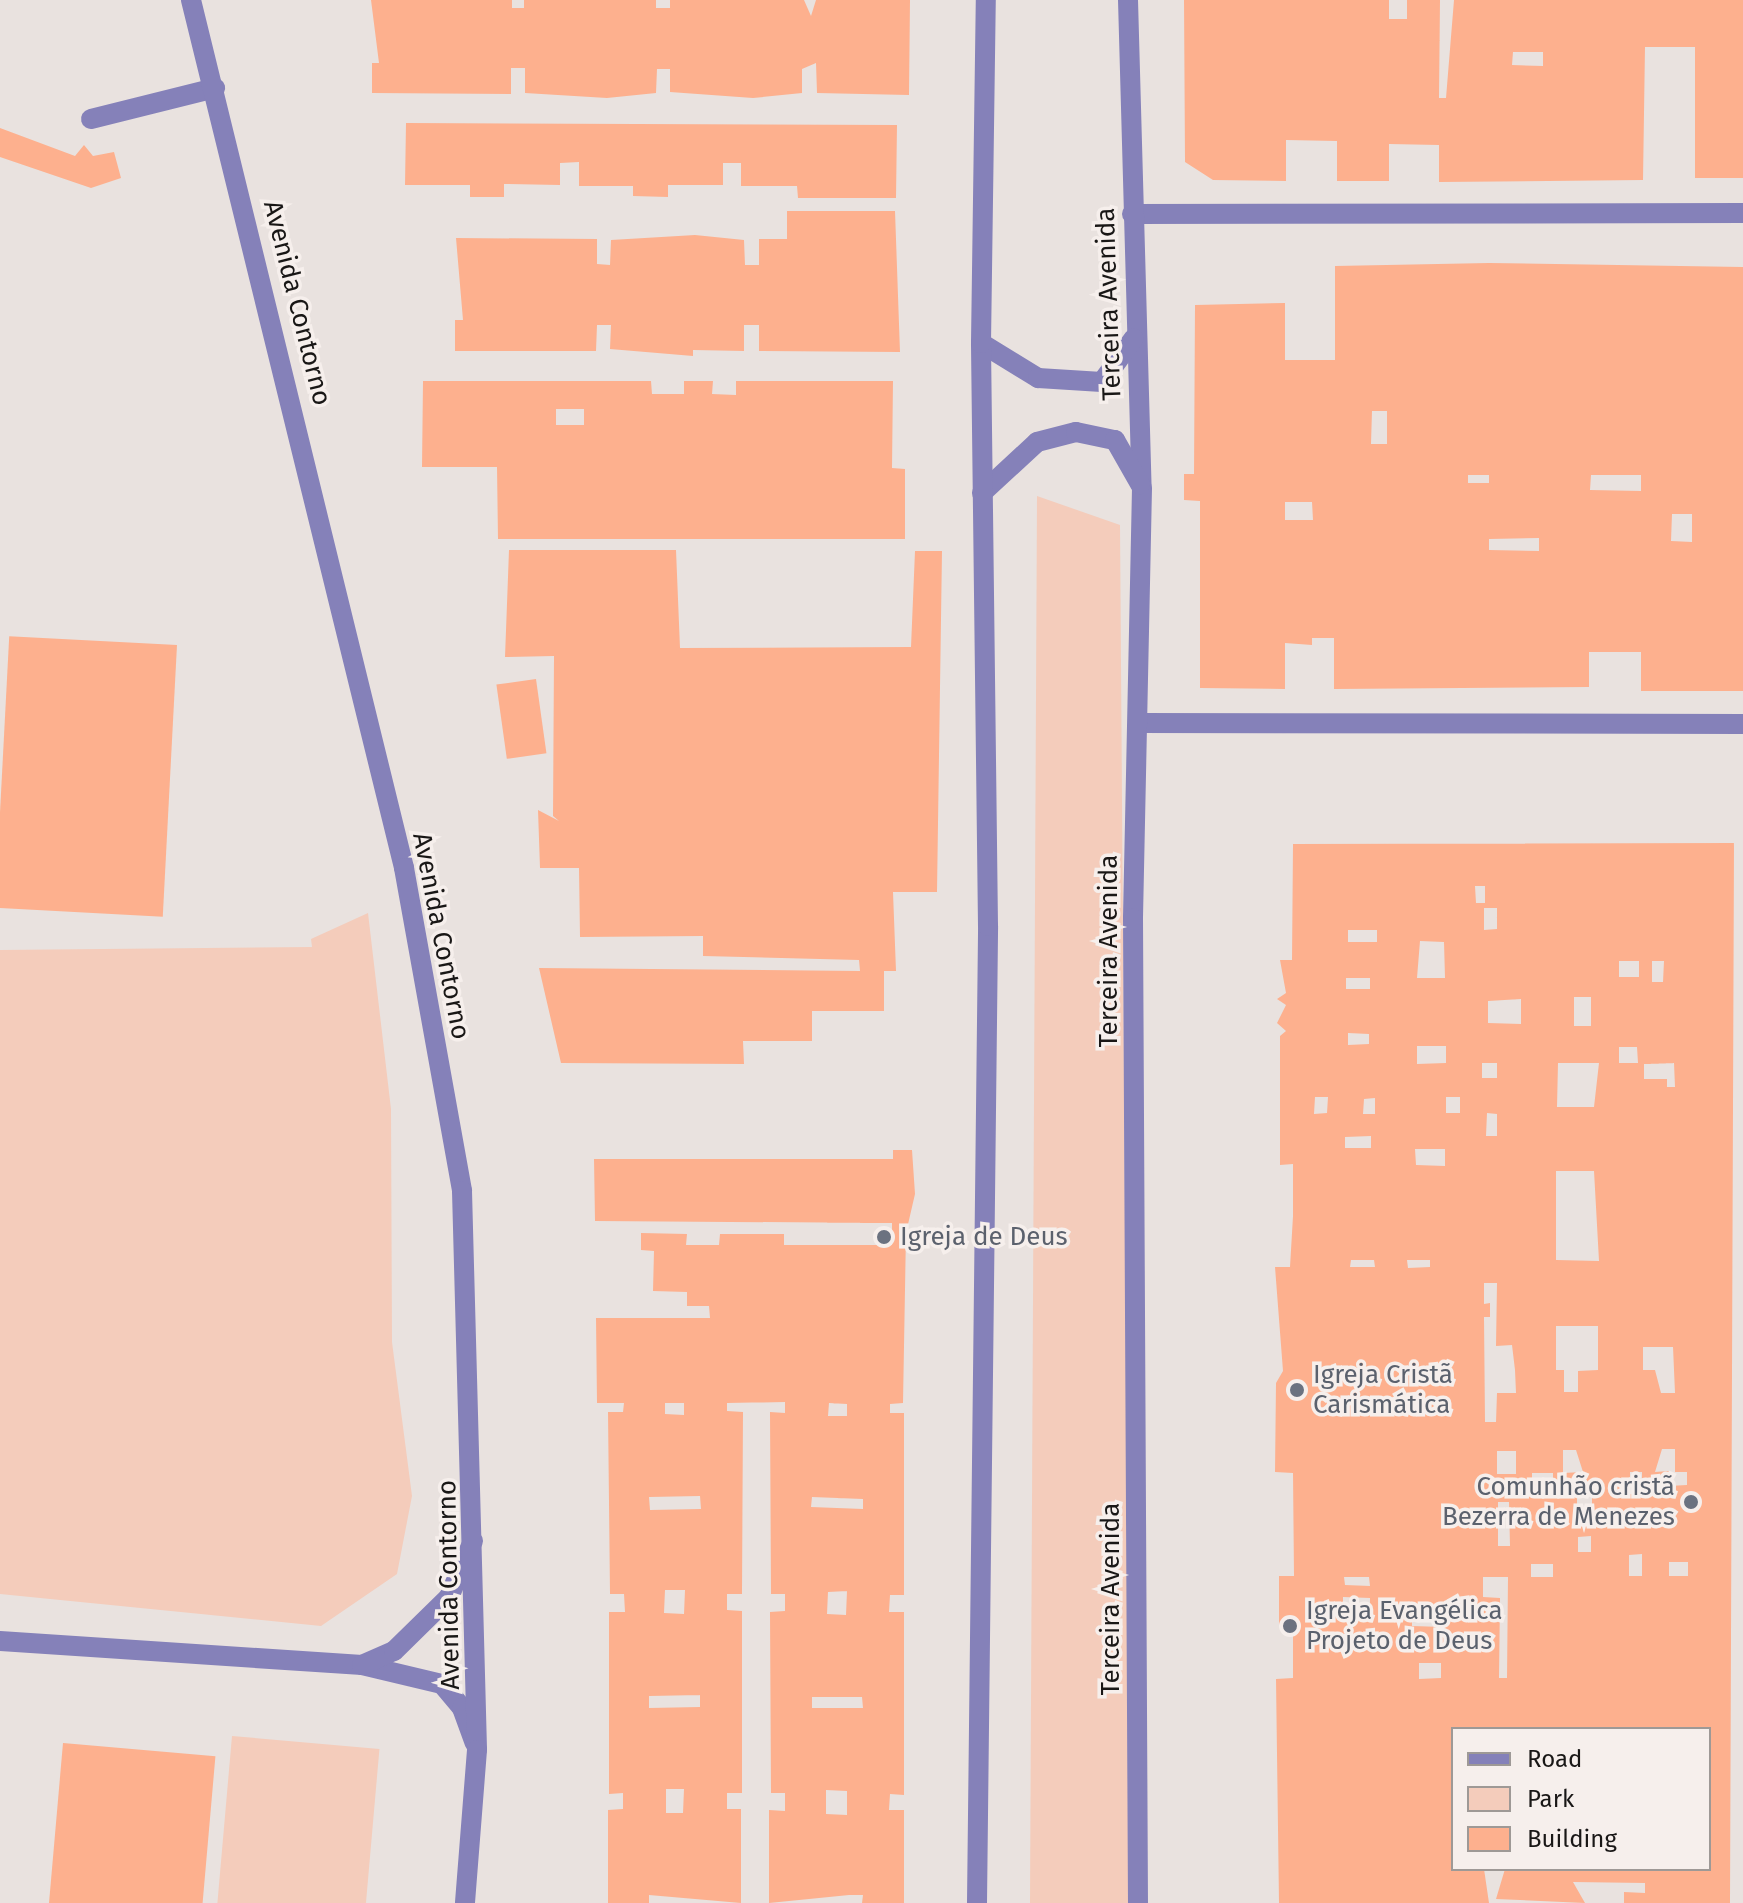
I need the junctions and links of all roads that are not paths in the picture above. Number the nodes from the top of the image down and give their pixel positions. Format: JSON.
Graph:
{"nodes":[{"id":1,"x":191,"y":0,"type":"edge"},
{"id":2,"x":986,"y":0,"type":"edge"},
{"id":3,"x":1128,"y":0,"type":"edge"},
{"id":4,"x":215,"y":88,"type":"junction"},
{"id":5,"x":91,"y":119,"type":"dead end"},
{"id":6,"x":1743,"y":213,"type":"edge"},
{"id":7,"x":1132,"y":214,"type":"junction"},
{"id":8,"x":1134,"y":338,"type":"junction"},
{"id":9,"x":981,"y":343,"type":"junction"},
{"id":10,"x":1142,"y":488,"type":"junction"},
{"id":11,"x":982,"y":493,"type":"junction"},
{"id":12,"x":1138,"y":723,"type":"junction"},
{"id":13,"x":1743,"y":724,"type":"edge"},
{"id":14,"x":476,"y":1534,"type":"junction"},
{"id":15,"x":0,"y":1641,"type":"edge"},
{"id":16,"x":362,"y":1665,"type":"junction"},
{"id":17,"x":477,"y":1750,"type":"junction"},
{"id":18,"x":465,"y":1903,"type":"edge"},
{"id":19,"x":977,"y":1903,"type":"edge"},
{"id":20,"x":1138,"y":1903,"type":"edge"}],
"edges":[{"from":1,"to":4,"type":"street","name":"Avenida Contorno"},
{"from":2,"to":9,"type":"street"},
{"from":3,"to":7,"type":"street","name":"Terceira Avenida"},
{"from":4,"to":5,"type":"street"},
{"from":4,"to":14,"type":"street","name":"Avenida Contorno"},
{"from":6,"to":7,"type":"street"},
{"from":7,"to":8,"type":"street","name":"Terceira Avenida"},
{"from":8,"to":9,"type":"street"},
{"from":8,"to":10,"type":"street","name":"Terceira Avenida"},
{"from":9,"to":11,"type":"street"},
{"from":10,"to":11,"type":"street"},
{"from":10,"to":12,"type":"street","name":"Terceira Avenida"},
{"from":11,"to":19,"type":"street"},
{"from":12,"to":13,"type":"street"},
{"from":12,"to":20,"type":"street","name":"Terceira Avenida"},
{"from":14,"to":16,"type":"street"},
{"from":14,"to":17,"type":"street","name":"Avenida Contorno"},
{"from":15,"to":16,"type":"street"},
{"from":16,"to":17,"type":"street"},
{"from":17,"to":18,"type":"street","name":"Avenida Contorno"}]}
